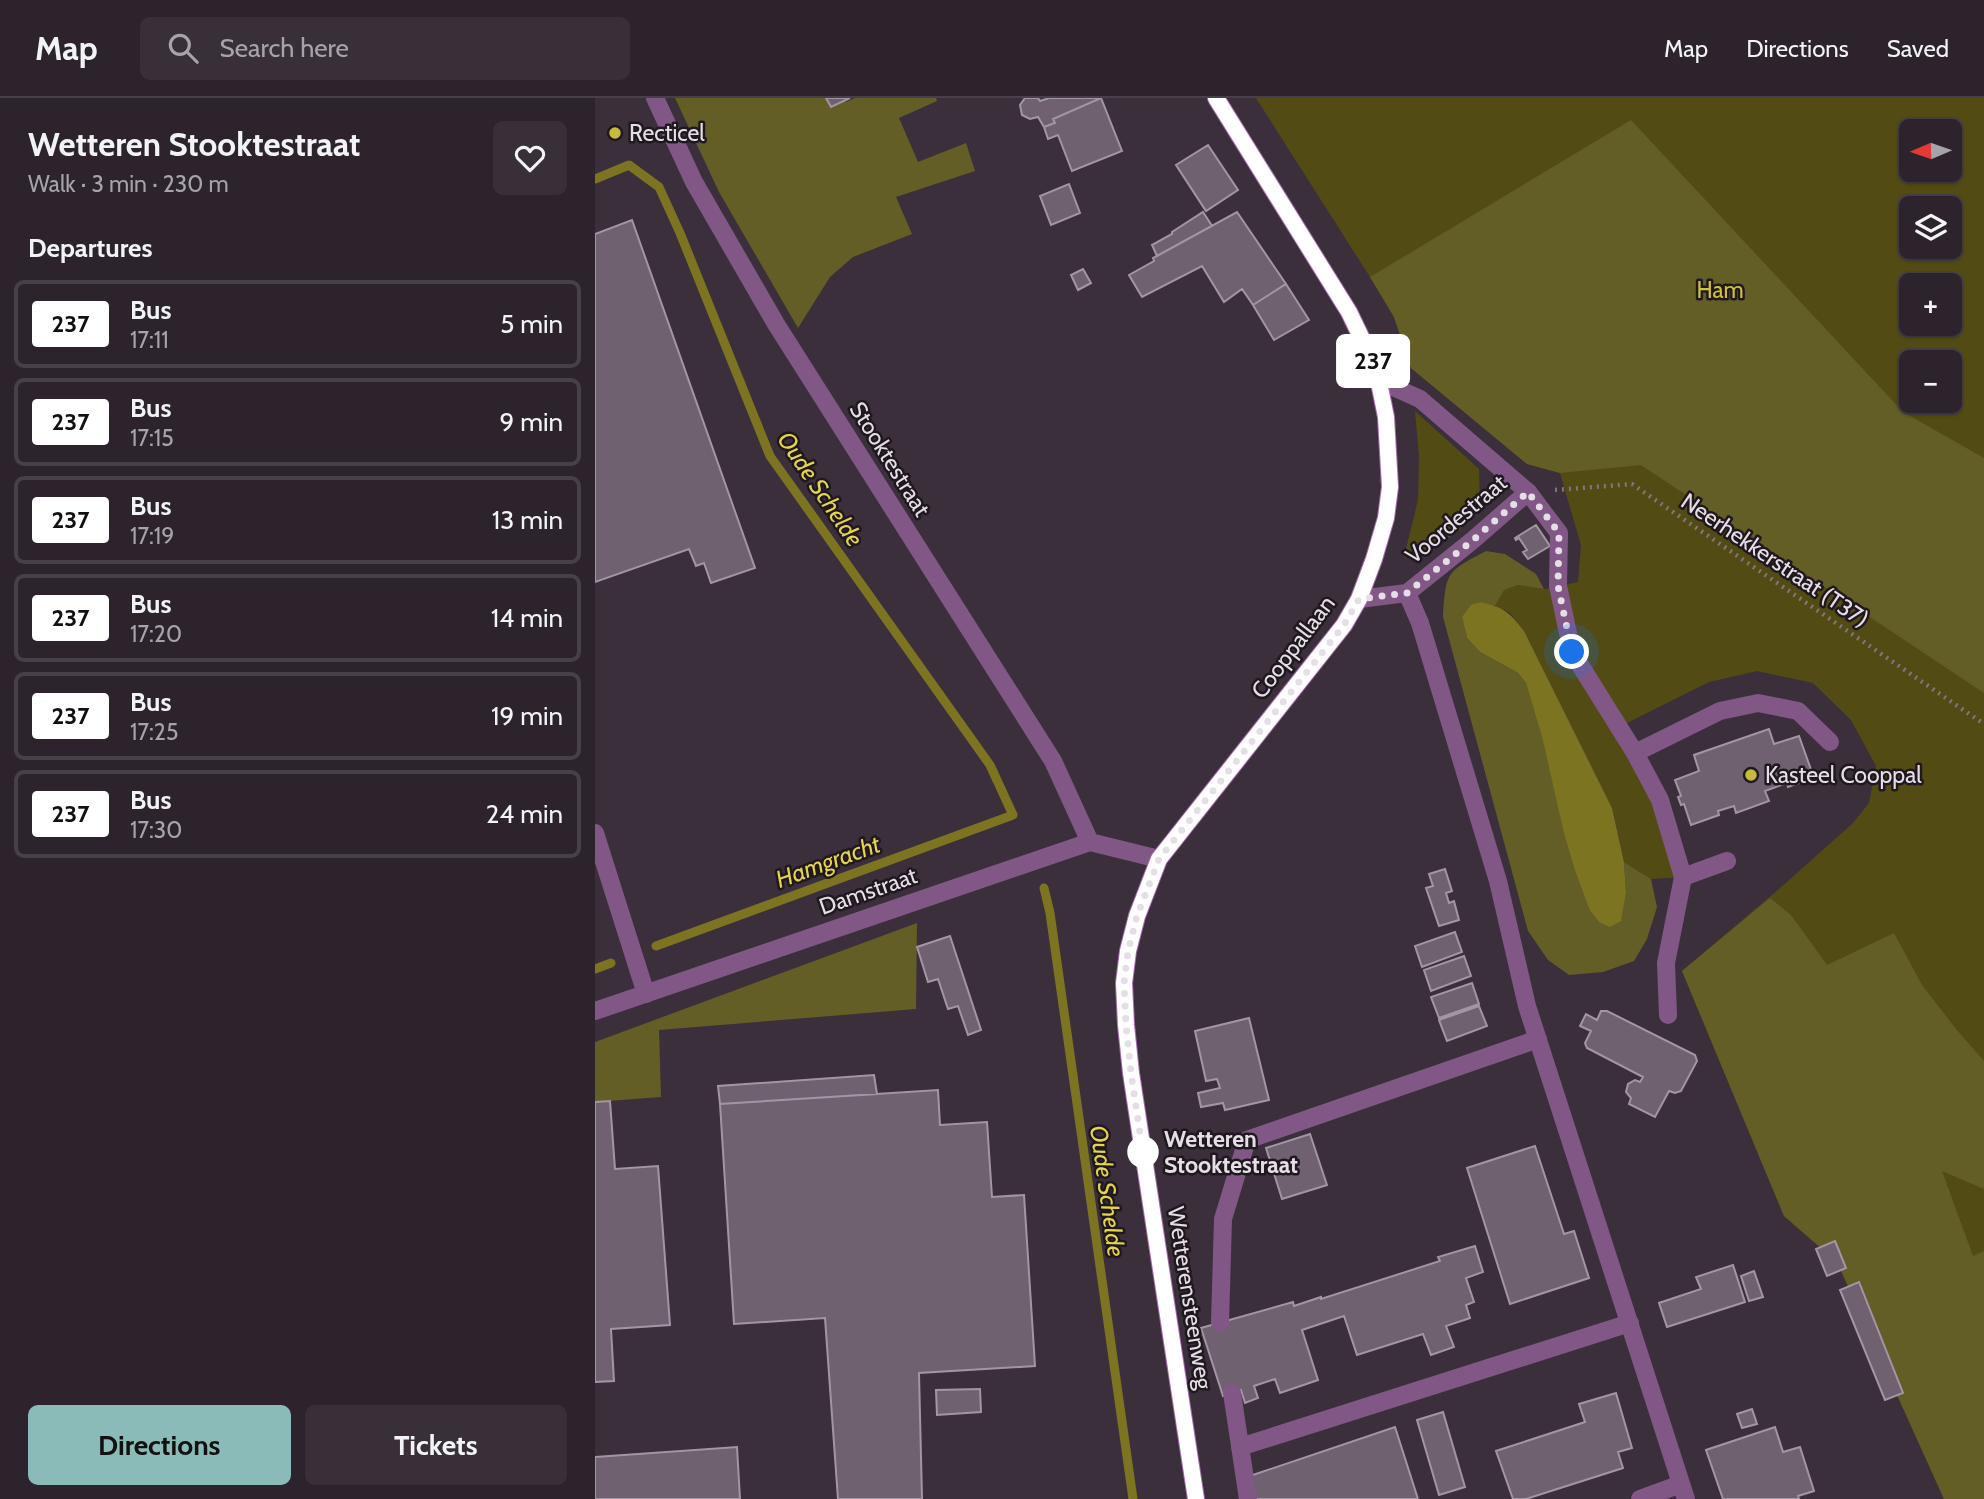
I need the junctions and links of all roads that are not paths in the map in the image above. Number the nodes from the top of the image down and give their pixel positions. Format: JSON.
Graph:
{"nodes":[{"id":1,"x":655,"y":98,"type":"edge"},
{"id":2,"x":1216,"y":98,"type":"edge"},
{"id":3,"x":1378,"y":380,"type":"junction"},
{"id":4,"x":1528,"y":492,"type":"junction"},
{"id":5,"x":1407,"y":593,"type":"junction"},
{"id":6,"x":1359,"y":599,"type":"junction"},
{"id":7,"x":1830,"y":742,"type":"dead end"},
{"id":8,"x":1635,"y":753,"type":"junction"},
{"id":9,"x":595,"y":833,"type":"edge"},
{"id":10,"x":1090,"y":842,"type":"junction"},
{"id":11,"x":1159,"y":859,"type":"junction"},
{"id":12,"x":1727,"y":861,"type":"dead end"},
{"id":13,"x":1682,"y":877,"type":"junction"},
{"id":14,"x":646,"y":994,"type":"junction"},
{"id":15,"x":595,"y":1011,"type":"edge"},
{"id":16,"x":1668,"y":1015,"type":"dead end"},
{"id":17,"x":1538,"y":1039,"type":"junction"},
{"id":18,"x":1220,"y":1323,"type":"dead end"},
{"id":19,"x":1629,"y":1323,"type":"junction"},
{"id":20,"x":1232,"y":1393,"type":"dead end"},
{"id":21,"x":1240,"y":1447,"type":"junction"},
{"id":22,"x":1684,"y":1492,"type":"edge"},
{"id":23,"x":1196,"y":1499,"type":"edge"},
{"id":24,"x":1248,"y":1499,"type":"edge"},
{"id":25,"x":1640,"y":1499,"type":"edge"}],
"edges":[{"from":1,"to":10,"type":"street","name":"Stooktestraat"},
{"from":2,"to":3,"type":"street","name":"Cooppallaan"},
{"from":3,"to":4,"type":"street","name":"Voordestraat"},
{"from":3,"to":6,"type":"street","name":"Cooppallaan"},
{"from":4,"to":5,"type":"street","name":"Voordestraat"},
{"from":4,"to":8,"type":"street"},
{"from":5,"to":6,"type":"street","name":"Voordestraat"},
{"from":5,"to":17,"type":"street"},
{"from":6,"to":11,"type":"street","name":"Cooppallaan"},
{"from":7,"to":8,"type":"street"},
{"from":8,"to":13,"type":"street"},
{"from":9,"to":14,"type":"street"},
{"from":10,"to":11,"type":"street"},
{"from":10,"to":14,"type":"street","name":"Damstraat"},
{"from":11,"to":23,"type":"street","name":"Wetterensteenweg"},
{"from":12,"to":13,"type":"street"},
{"from":13,"to":16,"type":"street"},
{"from":14,"to":15,"type":"street","name":"Damstraat"},
{"from":17,"to":18,"type":"street"},
{"from":17,"to":19,"type":"street"},
{"from":19,"to":21,"type":"street"},
{"from":19,"to":22,"type":"street"},
{"from":20,"to":21,"type":"street"},
{"from":21,"to":24,"type":"street"},
{"from":22,"to":25,"type":"street"}]}
